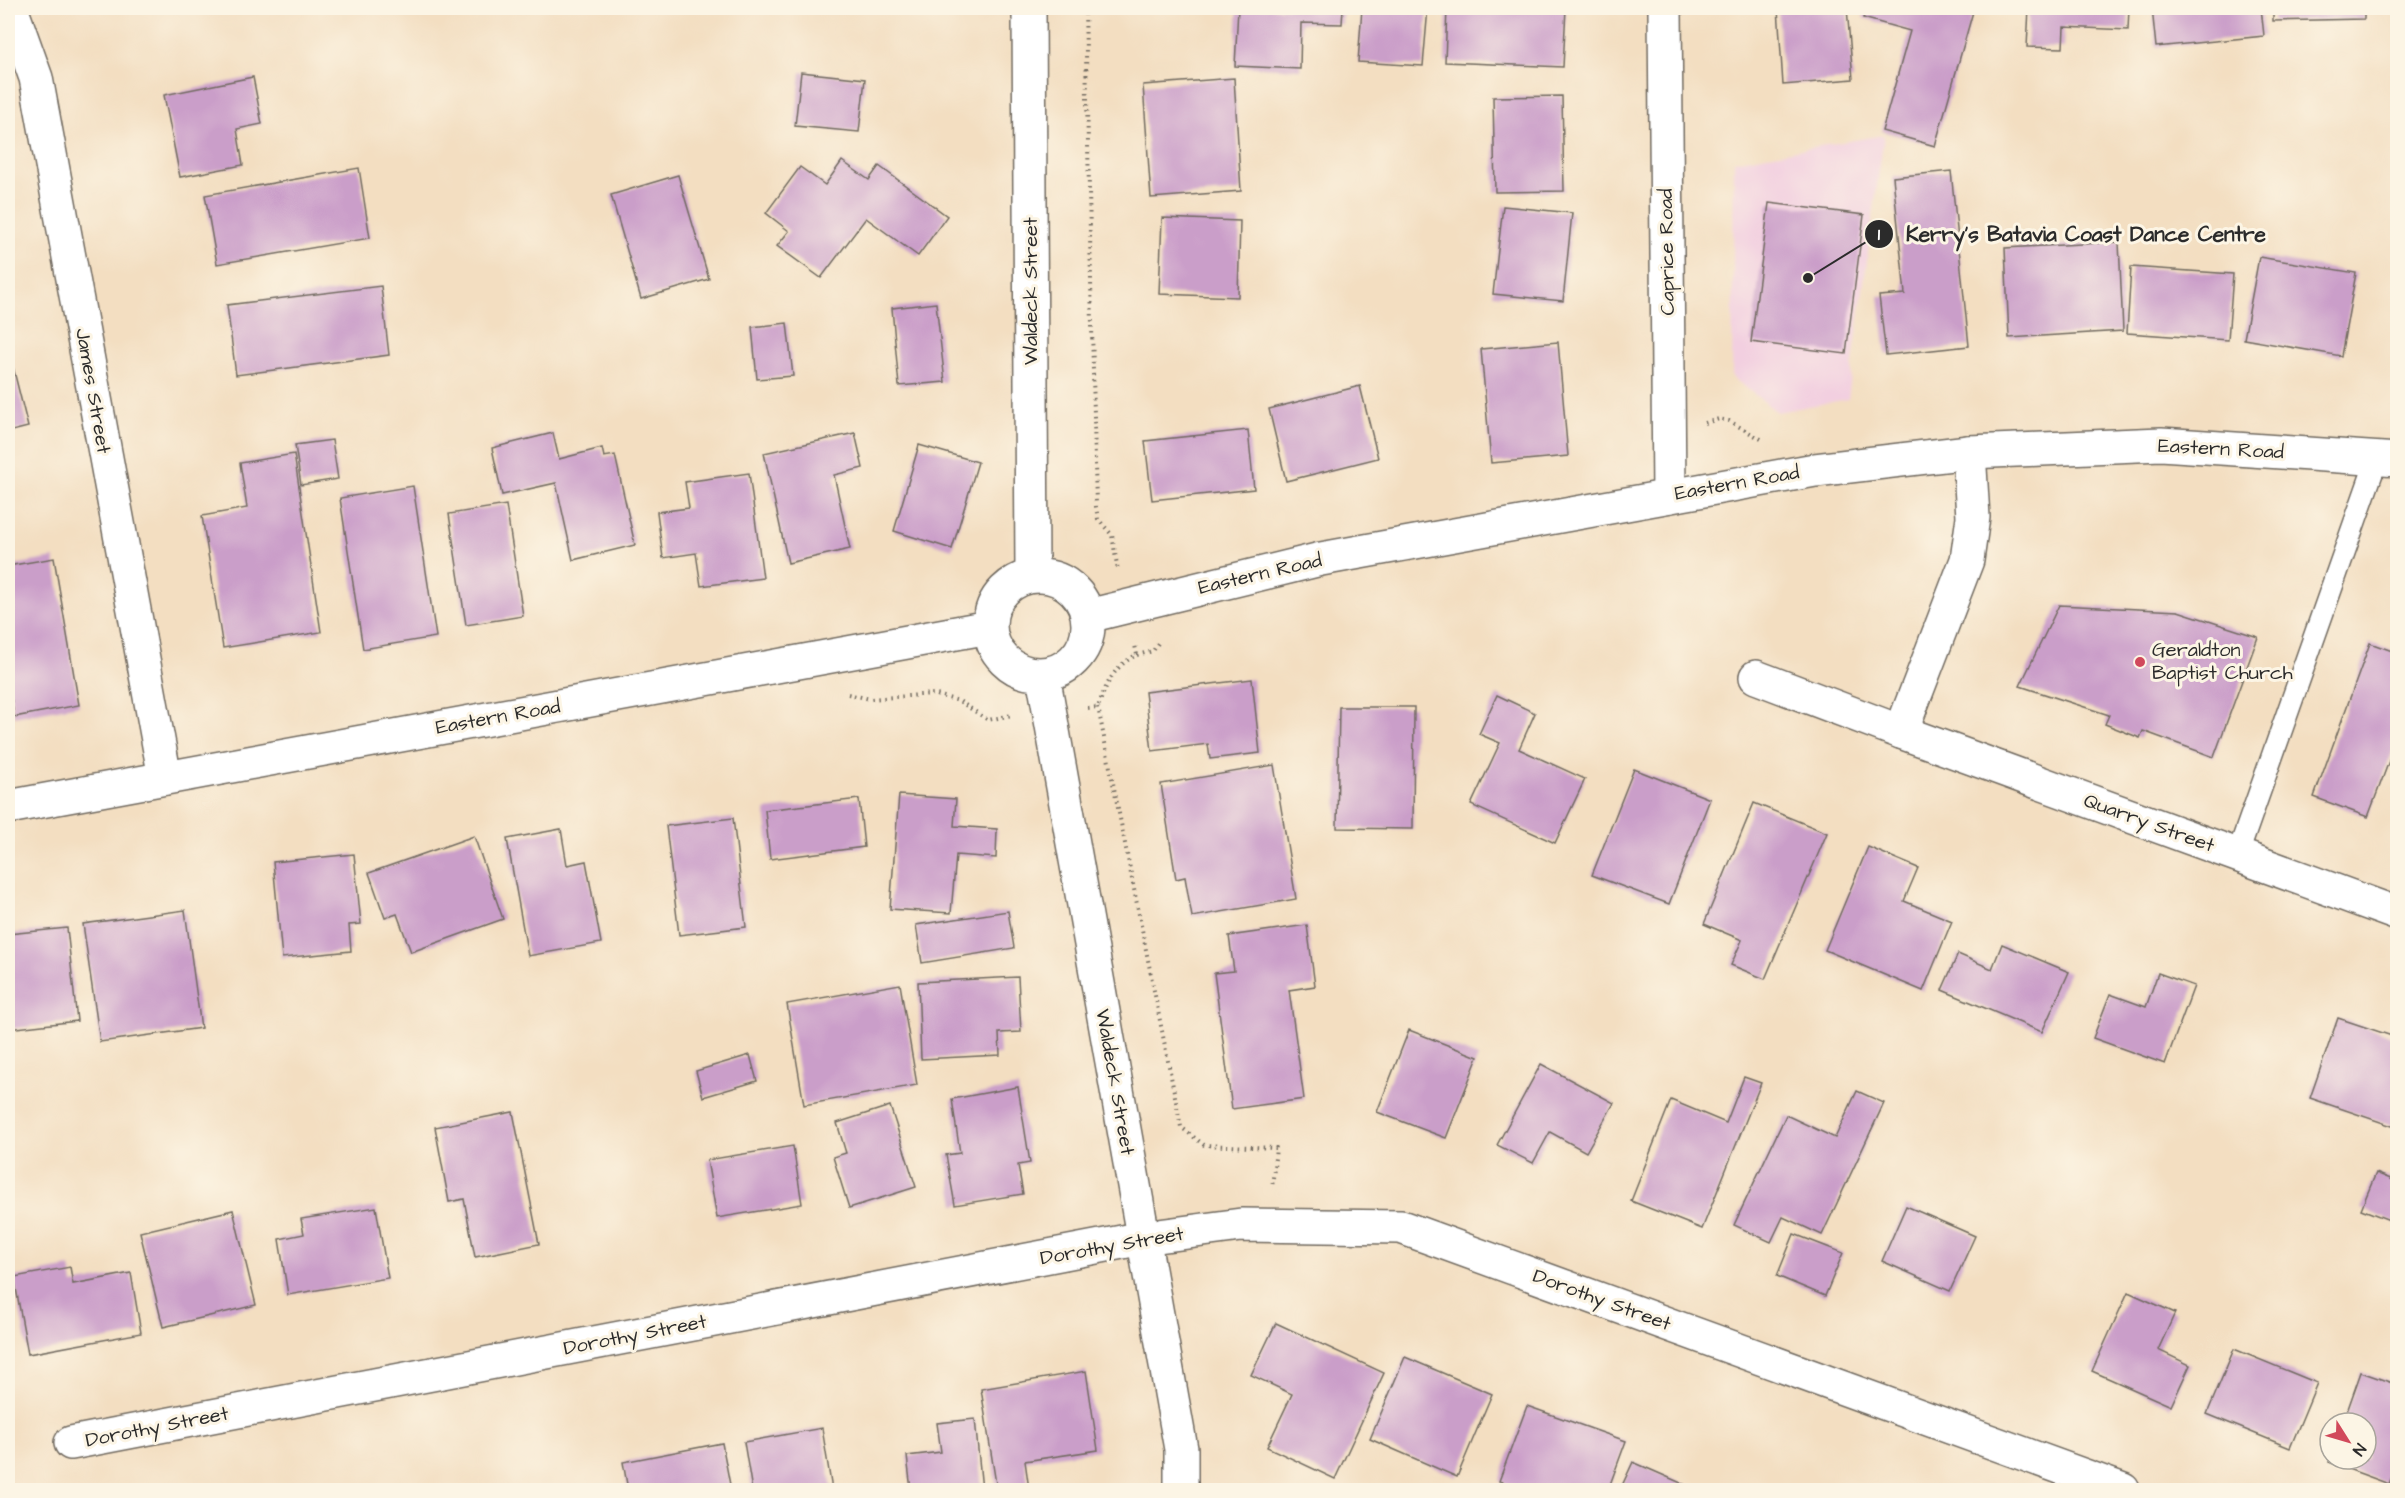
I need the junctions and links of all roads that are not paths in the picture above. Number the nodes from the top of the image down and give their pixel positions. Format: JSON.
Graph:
{"nodes":[{"id":1,"x":11,"y":8,"type":"edge"},
{"id":2,"x":1029,"y":8,"type":"edge"},
{"id":3,"x":1665,"y":8,"type":"edge"},
{"id":4,"x":1969,"y":452,"type":"junction"},
{"id":5,"x":2387,"y":460,"type":"edge"},
{"id":6,"x":1669,"y":496,"type":"junction"},
{"id":7,"x":1032,"y":576,"type":"junction"},
{"id":8,"x":1088,"y":616,"type":"junction"},
{"id":9,"x":989,"y":627,"type":"junction"},
{"id":10,"x":1042,"y":675,"type":"junction"},
{"id":11,"x":1756,"y":677,"type":"dead end"},
{"id":12,"x":1901,"y":732,"type":"junction"},
{"id":13,"x":165,"y":778,"type":"junction"},
{"id":14,"x":8,"y":807,"type":"edge"},
{"id":15,"x":2237,"y":855,"type":"junction"},
{"id":16,"x":2397,"y":914,"type":"edge"},
{"id":17,"x":1143,"y":1238,"type":"junction"},
{"id":18,"x":71,"y":1443,"type":"dead end"},
{"id":19,"x":1181,"y":1491,"type":"edge"},
{"id":20,"x":2123,"y":1491,"type":"edge"}],
"edges":[{"from":1,"to":13,"type":"street","name":"James Street"},
{"from":2,"to":7,"type":"street","name":"Waldeck Street"},
{"from":3,"to":6,"type":"street","name":"Caprice Road"},
{"from":4,"to":5,"type":"street","name":"Eastern Road"},
{"from":4,"to":6,"type":"street","name":"Eastern Road"},
{"from":4,"to":12,"type":"street"},
{"from":5,"to":15,"type":"lane"},
{"from":6,"to":8,"type":"street","name":"Eastern Road"},
{"from":7,"to":8,"type":"street"},
{"from":7,"to":9,"type":"street"},
{"from":8,"to":10,"type":"street"},
{"from":9,"to":10,"type":"street"},
{"from":9,"to":13,"type":"street","name":"Eastern Road"},
{"from":10,"to":17,"type":"street","name":"Waldeck Street"},
{"from":11,"to":12,"type":"street","name":"Quarry Street"},
{"from":12,"to":15,"type":"street","name":"Quarry Street"},
{"from":13,"to":14,"type":"street","name":"Eastern Road"},
{"from":15,"to":16,"type":"street","name":"Quarry Street"},
{"from":17,"to":18,"type":"street","name":"Dorothy Street"},
{"from":17,"to":19,"type":"street","name":"Waldeck Street"},
{"from":17,"to":20,"type":"street","name":"Dorothy Street"}]}
